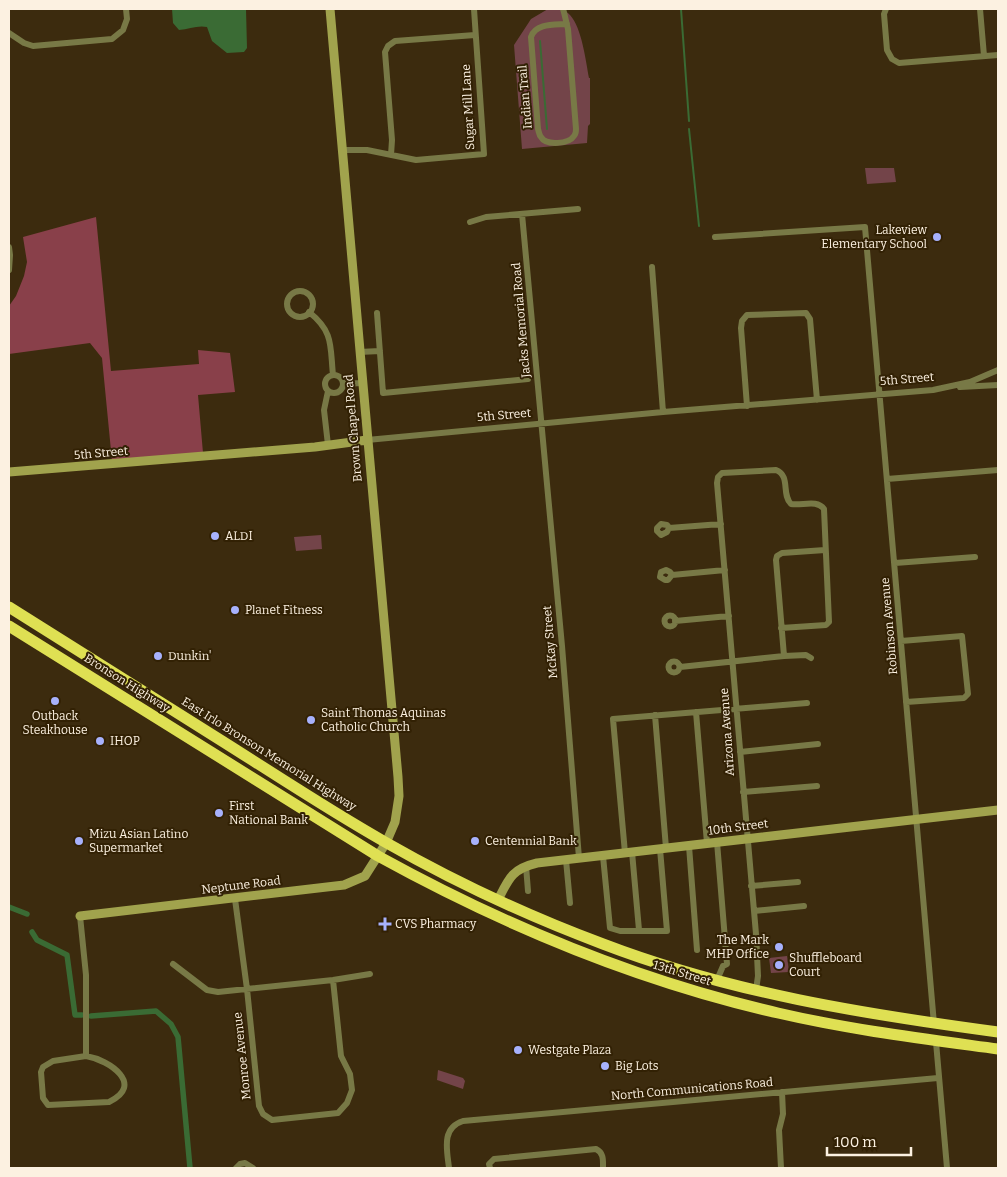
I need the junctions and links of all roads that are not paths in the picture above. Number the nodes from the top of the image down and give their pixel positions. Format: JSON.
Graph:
{"nodes":[{"id":1,"x":126,"y":9,"type":"edge"},
{"id":2,"x":330,"y":9,"type":"edge"},
{"id":3,"x":474,"y":9,"type":"edge"},
{"id":4,"x":563,"y":9,"type":"edge"},
{"id":5,"x":886,"y":9,"type":"edge"},
{"id":6,"x":980,"y":9,"type":"edge"},
{"id":7,"x":567,"y":24,"type":"junction"},
{"id":8,"x":9,"y":33,"type":"edge"},
{"id":9,"x":475,"y":35,"type":"junction"},
{"id":10,"x":998,"y":55,"type":"edge"},
{"id":11,"x":984,"y":56,"type":"junction"},
{"id":12,"x":343,"y":150,"type":"junction"},
{"id":13,"x":391,"y":155,"type":"junction"},
{"id":14,"x":578,"y":209,"type":"dead end"},
{"id":15,"x":522,"y":214,"type":"junction"},
{"id":16,"x":470,"y":222,"type":"dead end"},
{"id":17,"x":715,"y":237,"type":"dead end"},
{"id":18,"x":9,"y":247,"type":"edge"},
{"id":19,"x":652,"y":267,"type":"dead end"},
{"id":20,"x":9,"y":270,"type":"edge"},
{"id":21,"x":309,"y":312,"type":"junction"},
{"id":22,"x":377,"y":313,"type":"dead end"},
{"id":23,"x":380,"y":351,"type":"junction"},
{"id":24,"x":359,"y":352,"type":"junction"},
{"id":25,"x":998,"y":370,"type":"edge"},
{"id":26,"x":333,"y":376,"type":"junction"},
{"id":27,"x":528,"y":379,"type":"dead end"},
{"id":28,"x":362,"y":382,"type":"junction"},
{"id":29,"x":343,"y":384,"type":"junction"},
{"id":30,"x":998,"y":384,"type":"edge"},
{"id":31,"x":951,"y":387,"type":"junction"},
{"id":32,"x":328,"y":391,"type":"junction"},
{"id":33,"x":880,"y":394,"type":"junction"},
{"id":34,"x":817,"y":400,"type":"junction"},
{"id":35,"x":747,"y":406,"type":"junction"},
{"id":36,"x":663,"y":412,"type":"junction"},
{"id":37,"x":542,"y":424,"type":"junction"},
{"id":38,"x":367,"y":440,"type":"junction"},
{"id":39,"x":328,"y":445,"type":"junction"},
{"id":40,"x":998,"y":470,"type":"edge"},
{"id":41,"x":9,"y":472,"type":"edge"},
{"id":42,"x":887,"y":479,"type":"junction"},
{"id":43,"x":721,"y":524,"type":"junction"},
{"id":44,"x":669,"y":528,"type":"dead end"},
{"id":45,"x":825,"y":550,"type":"junction"},
{"id":46,"x":975,"y":556,"type":"dead end"},
{"id":47,"x":895,"y":563,"type":"junction"},
{"id":48,"x":725,"y":570,"type":"junction"},
{"id":49,"x":672,"y":575,"type":"dead end"},
{"id":50,"x":9,"y":606,"type":"edge"},
{"id":51,"x":729,"y":616,"type":"junction"},
{"id":52,"x":676,"y":621,"type":"dead end"},
{"id":53,"x":9,"y":626,"type":"edge"},
{"id":54,"x":782,"y":628,"type":"junction"},
{"id":55,"x":901,"y":641,"type":"junction"},
{"id":56,"x":47,"y":650,"type":"junction"},
{"id":57,"x":784,"y":656,"type":"junction"},
{"id":58,"x":811,"y":658,"type":"dead end"},
{"id":59,"x":733,"y":662,"type":"junction"},
{"id":60,"x":98,"y":663,"type":"junction"},
{"id":61,"x":680,"y":667,"type":"dead end"},
{"id":62,"x":138,"y":688,"type":"joint"},
{"id":63,"x":906,"y":702,"type":"junction"},
{"id":64,"x":807,"y":703,"type":"dead end"},
{"id":65,"x":133,"y":704,"type":"junction"},
{"id":66,"x":167,"y":706,"type":"junction"},
{"id":67,"x":736,"y":708,"type":"junction"},
{"id":68,"x":696,"y":712,"type":"junction"},
{"id":69,"x":655,"y":715,"type":"junction"},
{"id":70,"x":157,"y":719,"type":"junction"},
{"id":71,"x":213,"y":735,"type":"junction"},
{"id":72,"x":818,"y":744,"type":"dead end"},
{"id":73,"x":740,"y":752,"type":"junction"},
{"id":74,"x":817,"y":786,"type":"dead end"},
{"id":75,"x":743,"y":792,"type":"junction"},
{"id":76,"x":998,"y":810,"type":"edge"},
{"id":77,"x":917,"y":819,"type":"junction"},
{"id":78,"x":747,"y":839,"type":"junction"},
{"id":79,"x":717,"y":842,"type":"junction"},
{"id":80,"x":386,"y":843,"type":"junction"},
{"id":81,"x":707,"y":844,"type":"junction"},
{"id":82,"x":689,"y":846,"type":"junction"},
{"id":83,"x":663,"y":849,"type":"junction"},
{"id":84,"x":628,"y":853,"type":"junction"},
{"id":85,"x":378,"y":856,"type":"junction"},
{"id":86,"x":603,"y":856,"type":"junction"},
{"id":87,"x":579,"y":858,"type":"junction"},
{"id":88,"x":566,"y":860,"type":"junction"},
{"id":89,"x":526,"y":866,"type":"junction"},
{"id":90,"x":798,"y":882,"type":"dead end"},
{"id":91,"x":751,"y":886,"type":"junction"},
{"id":92,"x":528,"y":891,"type":"dead end"},
{"id":93,"x":235,"y":899,"type":"junction"},
{"id":94,"x":498,"y":900,"type":"junction"},
{"id":95,"x":570,"y":903,"type":"dead end"},
{"id":96,"x":804,"y":906,"type":"dead end"},
{"id":97,"x":754,"y":911,"type":"junction"},
{"id":98,"x":80,"y":916,"type":"joint"},
{"id":99,"x":639,"y":930,"type":"junction"},
{"id":100,"x":697,"y":950,"type":"dead end"},
{"id":101,"x":172,"y":964,"type":"dead end"},
{"id":102,"x":370,"y":974,"type":"dead end"},
{"id":103,"x":333,"y":980,"type":"junction"},
{"id":104,"x":717,"y":980,"type":"junction"},
{"id":105,"x":247,"y":989,"type":"junction"},
{"id":106,"x":756,"y":990,"type":"junction"},
{"id":107,"x":712,"y":996,"type":"junction"},
{"id":108,"x":824,"y":1006,"type":"junction"},
{"id":109,"x":752,"y":1007,"type":"junction"},
{"id":110,"x":821,"y":1022,"type":"junction"},
{"id":111,"x":934,"y":1024,"type":"junction"},
{"id":112,"x":997,"y":1032,"type":"edge"},
{"id":113,"x":936,"y":1042,"type":"junction"},
{"id":114,"x":998,"y":1049,"type":"edge"},
{"id":115,"x":86,"y":1056,"type":"junction"},
{"id":116,"x":938,"y":1078,"type":"junction"},
{"id":117,"x":782,"y":1092,"type":"junction"},
{"id":118,"x":236,"y":1168,"type":"edge"},
{"id":119,"x":253,"y":1168,"type":"edge"},
{"id":120,"x":449,"y":1168,"type":"edge"},
{"id":121,"x":490,"y":1168,"type":"edge"},
{"id":122,"x":604,"y":1168,"type":"edge"},
{"id":123,"x":781,"y":1168,"type":"edge"},
{"id":124,"x":947,"y":1168,"type":"edge"}],
"edges":[{"from":1,"to":8,"type":"street"},
{"from":2,"to":12,"type":"street","name":"Brown Chapel Road"},
{"from":3,"to":9,"type":"street","name":"Sugar Mill Lane"},
{"from":4,"to":7,"type":"street","name":"Indian Trail"},
{"from":5,"to":11,"type":"street"},
{"from":6,"to":11,"type":"street"},
{"from":7,"to":7,"type":"street","name":"Indian Trail"},
{"from":9,"to":13,"type":"street"},
{"from":9,"to":13,"type":"street","name":"Sugar Mill Lane"},
{"from":10,"to":11,"type":"street"},
{"from":12,"to":13,"type":"street","name":"Sugar Mill Lane"},
{"from":12,"to":24,"type":"street","name":"Brown Chapel Road"},
{"from":14,"to":15,"type":"street"},
{"from":15,"to":16,"type":"street"},
{"from":15,"to":37,"type":"street","name":"Jacks Memorial Road"},
{"from":17,"to":33,"type":"street","name":"Robinson Avenue"},
{"from":18,"to":20,"type":"street"},
{"from":19,"to":36,"type":"street"},
{"from":21,"to":21,"type":"street"},
{"from":21,"to":26,"type":"street"},
{"from":22,"to":23,"type":"street"},
{"from":23,"to":24,"type":"street"},
{"from":23,"to":27,"type":"street"},
{"from":24,"to":28,"type":"street","name":"Brown Chapel Road"},
{"from":25,"to":31,"type":"street","name":"5th Street"},
{"from":26,"to":29,"type":"street"},
{"from":26,"to":32,"type":"street"},
{"from":28,"to":29,"type":"street"},
{"from":28,"to":38,"type":"street","name":"Brown Chapel Road"},
{"from":29,"to":32,"type":"street"},
{"from":30,"to":31,"type":"street"},
{"from":31,"to":33,"type":"street","name":"5th Street"},
{"from":32,"to":39,"type":"street"},
{"from":33,"to":34,"type":"street","name":"5th Street"},
{"from":33,"to":42,"type":"street","name":"Robinson Avenue"},
{"from":34,"to":35,"type":"street","name":"5th Street"},
{"from":34,"to":35,"type":"street"},
{"from":35,"to":36,"type":"street","name":"5th Street"},
{"from":36,"to":37,"type":"street","name":"5th Street"},
{"from":37,"to":38,"type":"street","name":"5th Street"},
{"from":37,"to":87,"type":"street","name":"McKay Street"},
{"from":38,"to":39,"type":"street","name":"5th Street"},
{"from":38,"to":80,"type":"street","name":"Brown Chapel Road"},
{"from":39,"to":41,"type":"street","name":"5th Street"},
{"from":40,"to":42,"type":"street"},
{"from":42,"to":47,"type":"street","name":"Robinson Avenue"},
{"from":43,"to":44,"type":"street"},
{"from":43,"to":45,"type":"street","name":"Arizona Avenue"},
{"from":43,"to":48,"type":"street","name":"Arizona Avenue"},
{"from":45,"to":54,"type":"street"},
{"from":45,"to":54,"type":"street"},
{"from":46,"to":47,"type":"street"},
{"from":47,"to":55,"type":"street","name":"Robinson Avenue"},
{"from":48,"to":49,"type":"street"},
{"from":48,"to":51,"type":"street","name":"Arizona Avenue"},
{"from":50,"to":60,"type":"highway","name":"Bronson Highway"},
{"from":51,"to":52,"type":"street"},
{"from":51,"to":59,"type":"street","name":"Arizona Avenue"},
{"from":53,"to":56,"type":"highway","name":"Bronson Highway"},
{"from":54,"to":57,"type":"street"},
{"from":55,"to":63,"type":"street","name":"Robinson Avenue"},
{"from":55,"to":63,"type":"street"},
{"from":56,"to":60,"type":"highway"},
{"from":56,"to":65,"type":"highway","name":"Bronson Highway"},
{"from":57,"to":58,"type":"street"},
{"from":57,"to":59,"type":"street"},
{"from":59,"to":61,"type":"street"},
{"from":59,"to":67,"type":"street","name":"Arizona Avenue"},
{"from":60,"to":62,"type":"highway","name":"Bronson Highway"},
{"from":62,"to":66,"type":"highway","name":"East Irlo Bronson Memorial Highway"},
{"from":63,"to":77,"type":"street","name":"Robinson Avenue"},
{"from":64,"to":67,"type":"street"},
{"from":65,"to":66,"type":"highway"},
{"from":65,"to":70,"type":"highway","name":"Bronson Highway"},
{"from":66,"to":71,"type":"highway","name":"East Irlo Bronson Memorial Highway"},
{"from":67,"to":68,"type":"street"},
{"from":67,"to":73,"type":"street","name":"Arizona Avenue"},
{"from":68,"to":69,"type":"street"},
{"from":68,"to":81,"type":"street"},
{"from":69,"to":83,"type":"street"},
{"from":69,"to":84,"type":"street"},
{"from":70,"to":71,"type":"highway"},
{"from":70,"to":85,"type":"highway","name":"Bronson Highway"},
{"from":71,"to":80,"type":"highway","name":"East Irlo Bronson Memorial Highway"},
{"from":72,"to":73,"type":"street"},
{"from":73,"to":75,"type":"street","name":"Arizona Avenue"},
{"from":74,"to":75,"type":"street"},
{"from":75,"to":78,"type":"street","name":"Arizona Avenue"},
{"from":76,"to":77,"type":"street","name":"10th Street"},
{"from":77,"to":78,"type":"street","name":"10th Street"},
{"from":77,"to":111,"type":"street","name":"Robinson Avenue"},
{"from":78,"to":79,"type":"street","name":"10th Street"},
{"from":78,"to":91,"type":"street","name":"Arizona Avenue"},
{"from":79,"to":81,"type":"street","name":"10th Street"},
{"from":79,"to":104,"type":"street"},
{"from":80,"to":85,"type":"street","name":"Neptune Road"},
{"from":80,"to":94,"type":"highway","name":"13th Street"},
{"from":81,"to":82,"type":"street","name":"10th Street"},
{"from":82,"to":83,"type":"street","name":"10th Street"},
{"from":82,"to":100,"type":"street"},
{"from":83,"to":84,"type":"street","name":"10th Street"},
{"from":83,"to":99,"type":"street"},
{"from":84,"to":86,"type":"street","name":"10th Street"},
{"from":84,"to":99,"type":"street"},
{"from":85,"to":93,"type":"street","name":"Neptune Road"},
{"from":85,"to":107,"type":"highway","name":"13th Street"},
{"from":86,"to":87,"type":"street","name":"10th Street"},
{"from":86,"to":99,"type":"street"},
{"from":87,"to":88,"type":"street","name":"10th Street"},
{"from":88,"to":89,"type":"street","name":"10th Street"},
{"from":88,"to":95,"type":"street"},
{"from":89,"to":92,"type":"street"},
{"from":89,"to":94,"type":"street","name":"10th Street"},
{"from":90,"to":91,"type":"street"},
{"from":91,"to":97,"type":"street","name":"Arizona Avenue"},
{"from":93,"to":98,"type":"street","name":"Neptune Road"},
{"from":93,"to":105,"type":"street","name":"Monroe Avenue"},
{"from":94,"to":104,"type":"highway","name":"13th Street"},
{"from":96,"to":97,"type":"street"},
{"from":97,"to":106,"type":"street","name":"Arizona Avenue"},
{"from":98,"to":115,"type":"street"},
{"from":101,"to":105,"type":"street"},
{"from":102,"to":103,"type":"street"},
{"from":103,"to":105,"type":"street"},
{"from":103,"to":105,"type":"street","name":"Monroe Avenue"},
{"from":104,"to":106,"type":"highway","name":"13th Street"},
{"from":106,"to":107,"type":"highway"},
{"from":106,"to":108,"type":"highway","name":"13th Street"},
{"from":107,"to":109,"type":"highway","name":"13th Street"},
{"from":108,"to":109,"type":"highway"},
{"from":108,"to":111,"type":"highway","name":"13th Street"},
{"from":109,"to":110,"type":"highway","name":"13th Street"},
{"from":110,"to":111,"type":"highway"},
{"from":110,"to":113,"type":"highway","name":"13th Street"},
{"from":111,"to":112,"type":"highway","name":"13th Street"},
{"from":112,"to":113,"type":"highway"},
{"from":113,"to":114,"type":"highway","name":"13th Street"},
{"from":113,"to":116,"type":"street"},
{"from":115,"to":115,"type":"street"},
{"from":116,"to":117,"type":"street","name":"North Communications Road"},
{"from":116,"to":124,"type":"street"},
{"from":117,"to":120,"type":"street","name":"North Communications Road"},
{"from":117,"to":123,"type":"street"},
{"from":118,"to":119,"type":"street"},
{"from":121,"to":122,"type":"street"}]}
